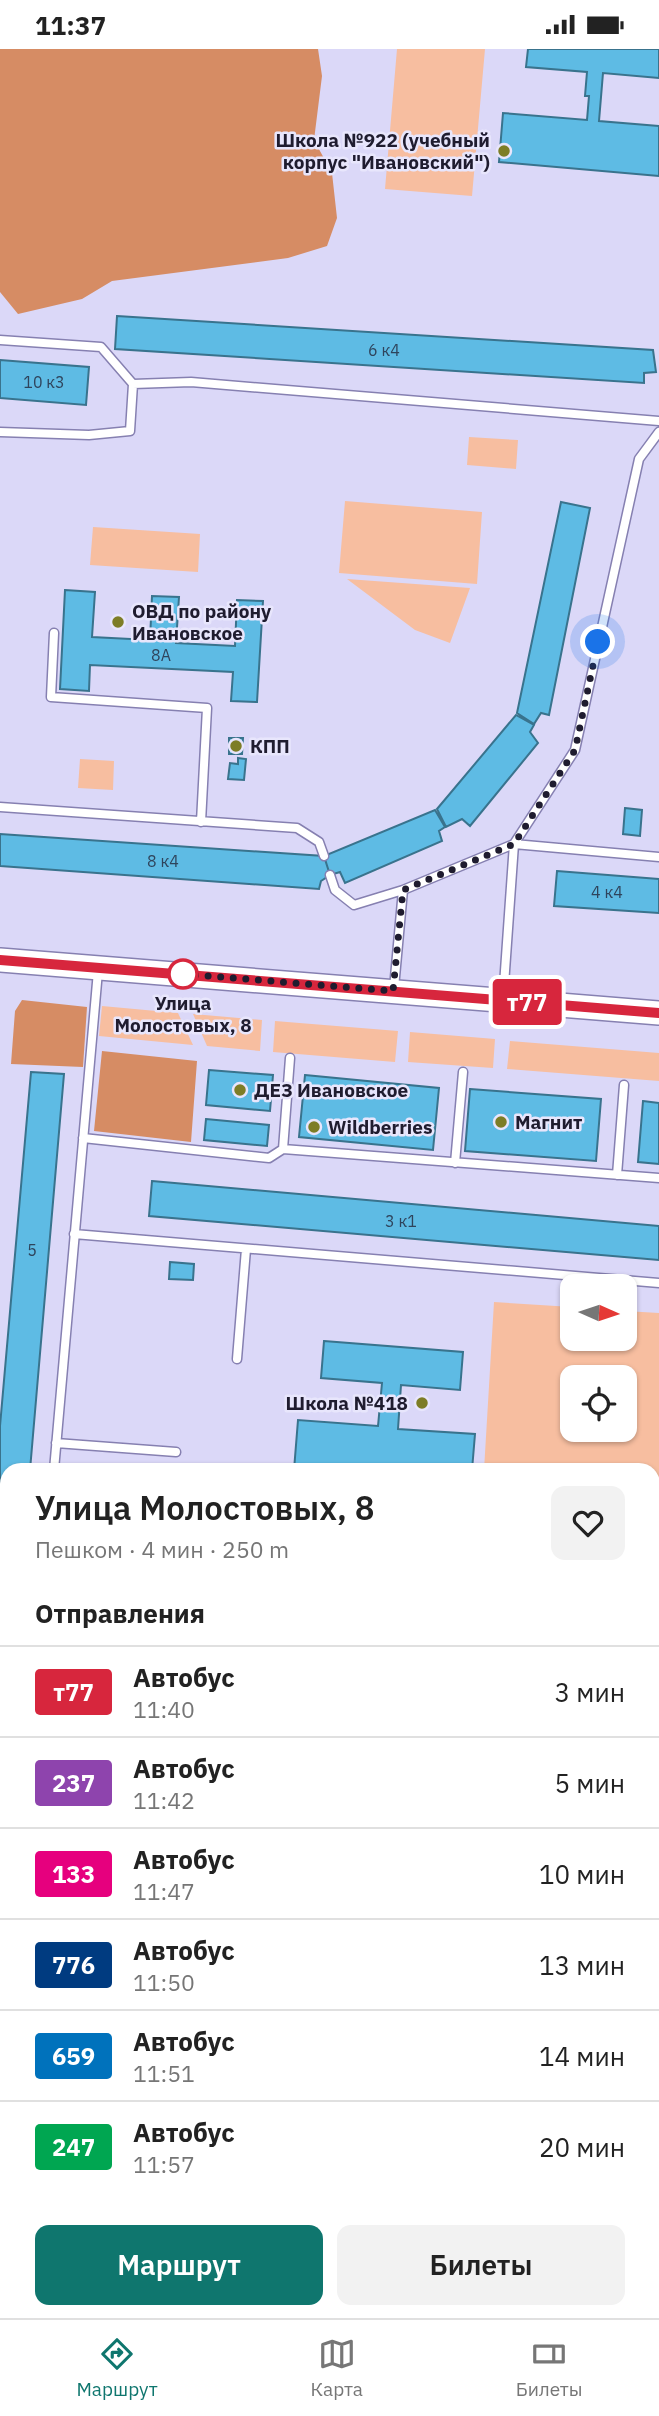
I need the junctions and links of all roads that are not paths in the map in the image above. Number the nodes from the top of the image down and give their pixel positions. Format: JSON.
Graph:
{"nodes":[{"id":1,"x":0,"y":340,"type":"edge"},
{"id":2,"x":133,"y":384,"type":"junction"},
{"id":3,"x":659,"y":421,"type":"edge"},
{"id":4,"x":0,"y":432,"type":"edge"},
{"id":5,"x":659,"y":432,"type":"edge"},
{"id":6,"x":54,"y":633,"type":"dead end"},
{"id":7,"x":0,"y":807,"type":"edge"},
{"id":8,"x":201,"y":822,"type":"junction"},
{"id":9,"x":514,"y":844,"type":"junction"},
{"id":10,"x":324,"y":856,"type":"dead end"},
{"id":11,"x":659,"y":856,"type":"edge"},
{"id":12,"x":330,"y":875,"type":"dead end"},
{"id":13,"x":403,"y":890,"type":"junction"},
{"id":14,"x":0,"y":960,"type":"edge"},
{"id":15,"x":98,"y":967,"type":"junction"},
{"id":16,"x":393,"y":991,"type":"junction"},
{"id":17,"x":503,"y":1000,"type":"junction"},
{"id":18,"x":659,"y":1013,"type":"edge"},
{"id":19,"x":290,"y":1058,"type":"dead end"},
{"id":20,"x":463,"y":1072,"type":"dead end"},
{"id":21,"x":624,"y":1086,"type":"dead end"},
{"id":22,"x":83,"y":1138,"type":"junction"},
{"id":23,"x":283,"y":1149,"type":"junction"},
{"id":24,"x":454,"y":1163,"type":"junction"},
{"id":25,"x":617,"y":1175,"type":"junction"},
{"id":26,"x":659,"y":1178,"type":"edge"},
{"id":27,"x":74,"y":1234,"type":"junction"},
{"id":28,"x":246,"y":1249,"type":"junction"},
{"id":29,"x":659,"y":1283,"type":"edge"},
{"id":30,"x":237,"y":1359,"type":"dead end"},
{"id":31,"x":56,"y":1443,"type":"junction"},
{"id":32,"x":176,"y":1452,"type":"dead end"},
{"id":33,"x":55,"y":1463,"type":"edge"}],
"edges":[{"from":1,"to":2,"type":"lane"},
{"from":2,"to":3,"type":"lane"},
{"from":2,"to":4,"type":"lane"},
{"from":5,"to":9,"type":"lane"},
{"from":6,"to":8,"type":"lane"},
{"from":7,"to":8,"type":"lane"},
{"from":8,"to":10,"type":"lane"},
{"from":9,"to":11,"type":"lane"},
{"from":9,"to":13,"type":"lane"},
{"from":9,"to":17,"type":"lane"},
{"from":12,"to":13,"type":"lane"},
{"from":13,"to":16,"type":"lane"},
{"from":14,"to":15,"type":"street"},
{"from":15,"to":16,"type":"street"},
{"from":15,"to":22,"type":"lane"},
{"from":16,"to":17,"type":"street"},
{"from":17,"to":18,"type":"street"},
{"from":19,"to":23,"type":"lane"},
{"from":20,"to":24,"type":"lane"},
{"from":21,"to":25,"type":"lane"},
{"from":22,"to":23,"type":"lane"},
{"from":22,"to":27,"type":"lane"},
{"from":23,"to":24,"type":"lane"},
{"from":24,"to":25,"type":"lane"},
{"from":25,"to":26,"type":"lane"},
{"from":27,"to":28,"type":"lane"},
{"from":27,"to":31,"type":"lane"},
{"from":28,"to":29,"type":"lane"},
{"from":28,"to":30,"type":"lane"},
{"from":31,"to":32,"type":"lane"},
{"from":31,"to":33,"type":"lane"}]}
